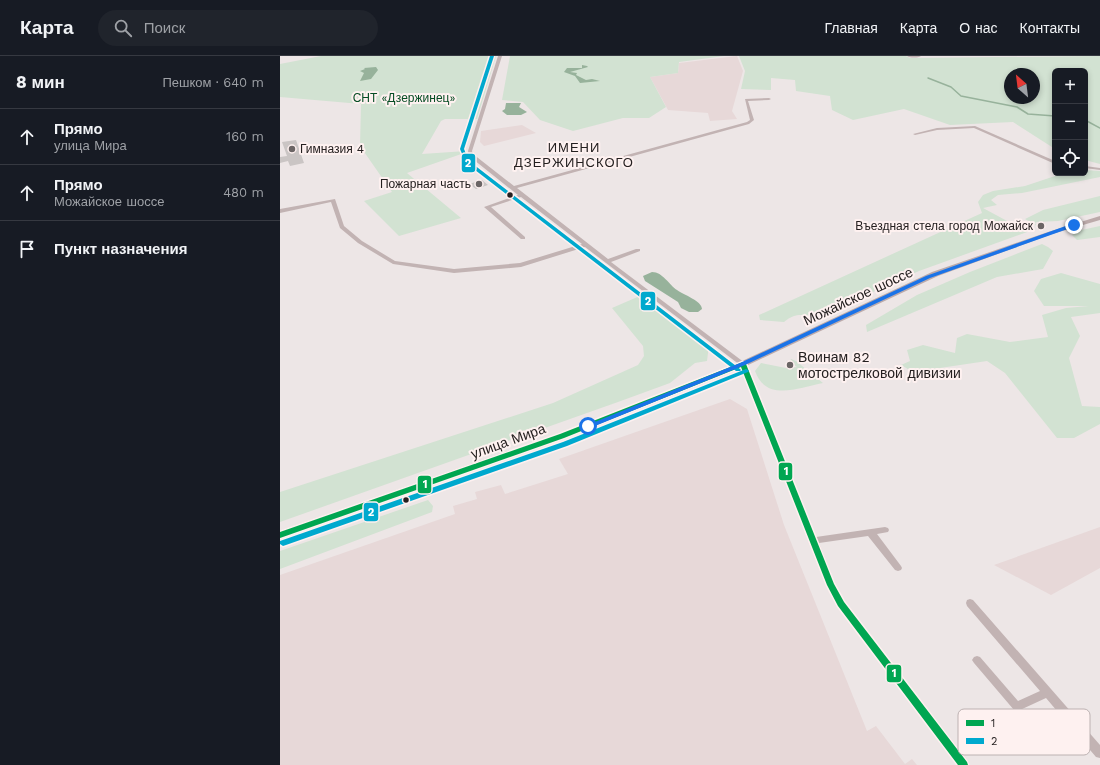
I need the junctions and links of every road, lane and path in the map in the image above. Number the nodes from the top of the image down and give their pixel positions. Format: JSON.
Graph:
{"nodes":[{"id":1,"x":500,"y":56,"type":"edge"},
{"id":2,"x":909,"y":56,"type":"edge"},
{"id":3,"x":919,"y":56,"type":"edge"},
{"id":4,"x":769,"y":99,"type":"dead end"},
{"id":5,"x":915,"y":134,"type":"dead end"},
{"id":6,"x":1052,"y":162,"type":"edge"},
{"id":7,"x":1088,"y":167,"type":"edge"},
{"id":8,"x":1100,"y":169,"type":"edge"},
{"id":9,"x":513,"y":188,"type":"junction"},
{"id":10,"x":522,"y":195,"type":"junction"},
{"id":11,"x":280,"y":211,"type":"edge"},
{"id":12,"x":1100,"y":218,"type":"edge"},
{"id":13,"x":523,"y":238,"type":"dead end"},
{"id":14,"x":586,"y":245,"type":"junction"},
{"id":15,"x":638,"y":250,"type":"dead end"},
{"id":16,"x":608,"y":261,"type":"junction"},
{"id":17,"x":743,"y":364,"type":"junction"},
{"id":18,"x":885,"y":530,"type":"dead end"},
{"id":19,"x":871,"y":533,"type":"junction"},
{"id":20,"x":280,"y":535,"type":"edge"},
{"id":21,"x":813,"y":541,"type":"junction"},
{"id":22,"x":898,"y":568,"type":"dead end"},
{"id":23,"x":970,"y":603,"type":"dead end"},
{"id":24,"x":977,"y":660,"type":"dead end"},
{"id":25,"x":1047,"y":692,"type":"junction"},
{"id":26,"x":1062,"y":709,"type":"edge"},
{"id":27,"x":1090,"y":741,"type":"edge"},
{"id":28,"x":1100,"y":753,"type":"edge"},
{"id":29,"x":964,"y":765,"type":"edge"}],
"edges":[{"from":1,"to":9,"type":"street"},
{"from":2,"to":3,"type":"street"},
{"from":4,"to":9,"type":"street"},
{"from":5,"to":6,"type":"street"},
{"from":7,"to":8,"type":"street"},
{"from":9,"to":10,"type":"street"},
{"from":10,"to":13,"type":"street"},
{"from":10,"to":14,"type":"street"},
{"from":11,"to":14,"type":"street"},
{"from":12,"to":17,"type":"main road","name":"Можайское шоссе"},
{"from":14,"to":16,"type":"street"},
{"from":15,"to":16,"type":"street"},
{"from":16,"to":17,"type":"street"},
{"from":17,"to":20,"type":"main road","name":"улица Мира"},
{"from":17,"to":21,"type":"street"},
{"from":18,"to":19,"type":"street"},
{"from":19,"to":21,"type":"street"},
{"from":19,"to":22,"type":"street"},
{"from":21,"to":29,"type":"street"},
{"from":23,"to":25,"type":"street"},
{"from":24,"to":25,"type":"street"},
{"from":25,"to":26,"type":"street"},
{"from":27,"to":28,"type":"street"}]}
